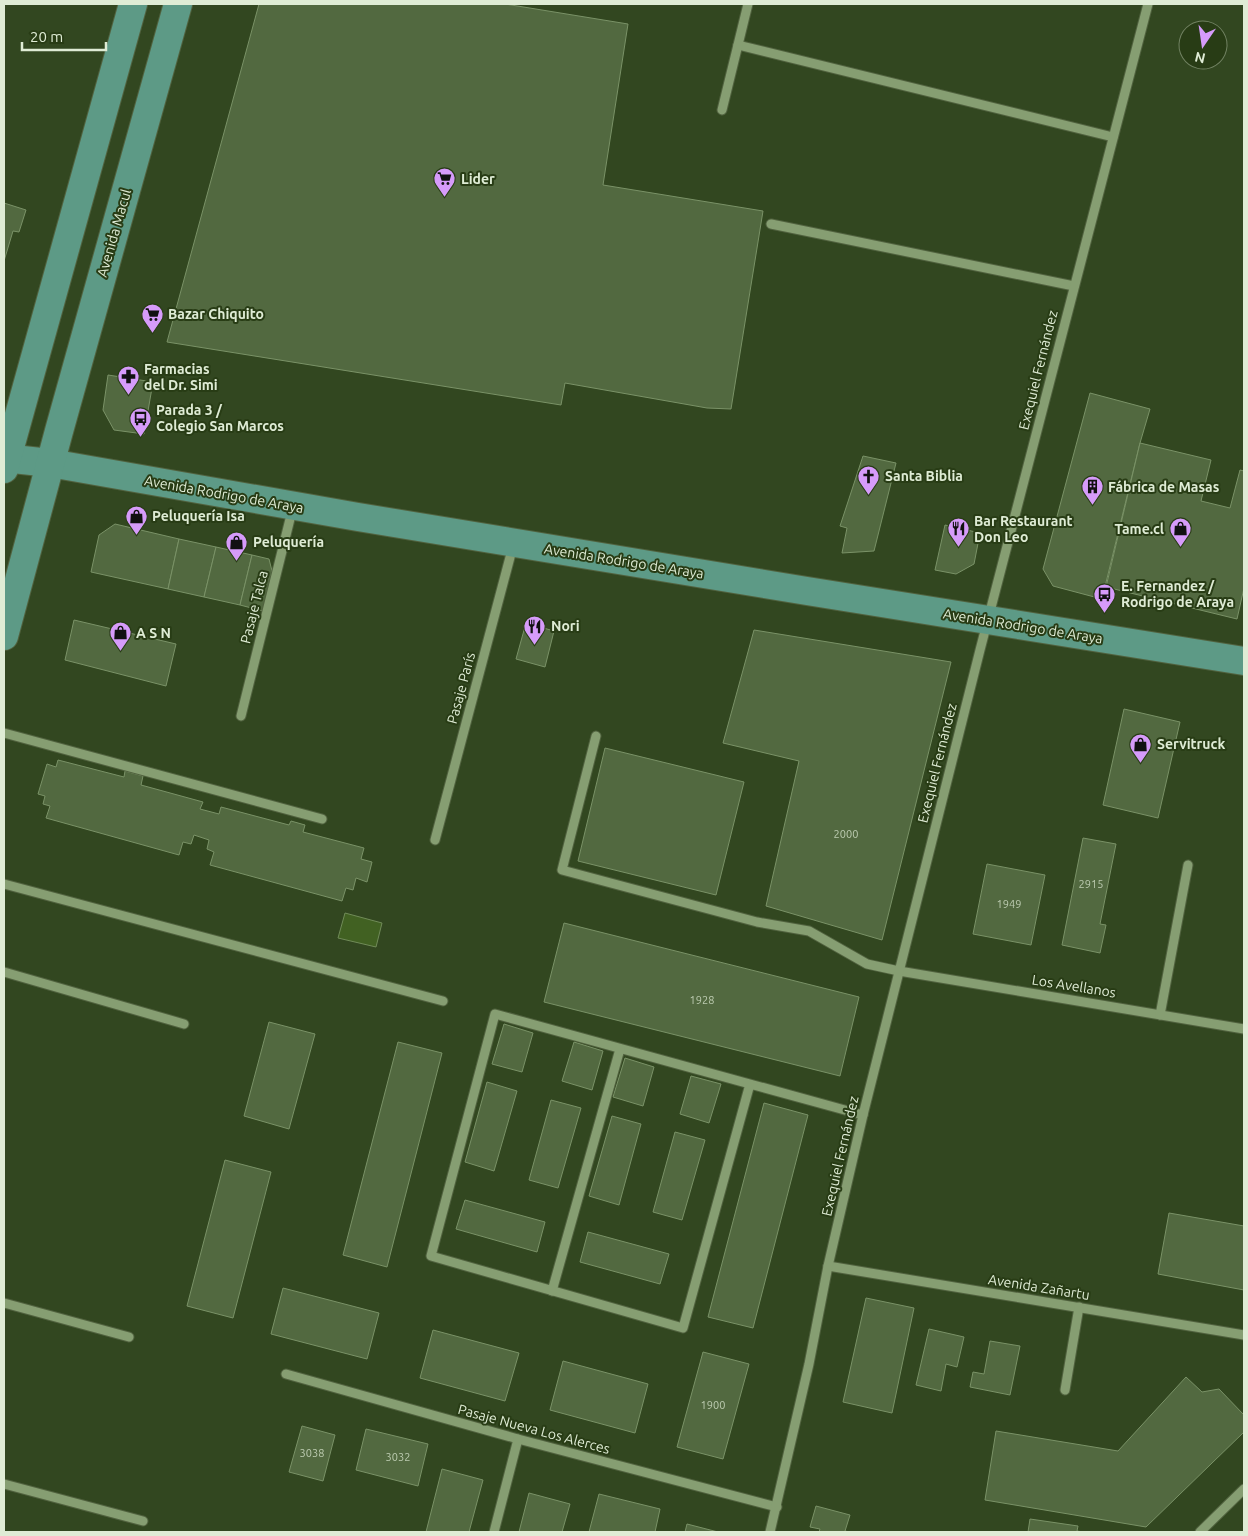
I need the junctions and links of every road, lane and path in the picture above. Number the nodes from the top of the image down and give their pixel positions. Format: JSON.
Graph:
{"nodes":[{"id":1,"x":133,"y":4,"type":"edge"},
{"id":2,"x":178,"y":4,"type":"edge"},
{"id":3,"x":748,"y":4,"type":"edge"},
{"id":4,"x":1148,"y":4,"type":"edge"},
{"id":5,"x":738,"y":45,"type":"junction"},
{"id":6,"x":722,"y":110,"type":"dead end"},
{"id":7,"x":1113,"y":136,"type":"junction"},
{"id":8,"x":771,"y":224,"type":"dead end"},
{"id":9,"x":1074,"y":286,"type":"junction"},
{"id":10,"x":5,"y":462,"type":"edge"},
{"id":11,"x":50,"y":463,"type":"junction"},
{"id":12,"x":293,"y":506,"type":"junction"},
{"id":13,"x":514,"y":542,"type":"junction"},
{"id":14,"x":987,"y":621,"type":"junction"},
{"id":15,"x":4,"y":636,"type":"edge"},
{"id":16,"x":1244,"y":661,"type":"edge"},
{"id":17,"x":241,"y":716,"type":"dead end"},
{"id":18,"x":4,"y":733,"type":"edge"},
{"id":19,"x":596,"y":736,"type":"dead end"},
{"id":20,"x":322,"y":819,"type":"dead end"},
{"id":21,"x":435,"y":840,"type":"dead end"},
{"id":22,"x":1188,"y":865,"type":"dead end"},
{"id":23,"x":4,"y":884,"type":"edge"},
{"id":24,"x":899,"y":971,"type":"junction"},
{"id":25,"x":4,"y":972,"type":"edge"},
{"id":26,"x":443,"y":1001,"type":"dead end"},
{"id":27,"x":1160,"y":1015,"type":"junction"},
{"id":28,"x":184,"y":1024,"type":"dead end"},
{"id":29,"x":1244,"y":1029,"type":"edge"},
{"id":30,"x":620,"y":1049,"type":"junction"},
{"id":31,"x":750,"y":1084,"type":"junction"},
{"id":32,"x":863,"y":1115,"type":"junction"},
{"id":33,"x":828,"y":1266,"type":"junction"},
{"id":34,"x":552,"y":1291,"type":"junction"},
{"id":35,"x":4,"y":1303,"type":"edge"},
{"id":36,"x":1079,"y":1308,"type":"junction"},
{"id":37,"x":1244,"y":1335,"type":"edge"},
{"id":38,"x":129,"y":1337,"type":"dead end"},
{"id":39,"x":286,"y":1374,"type":"dead end"},
{"id":40,"x":1065,"y":1390,"type":"dead end"},
{"id":41,"x":518,"y":1440,"type":"junction"},
{"id":42,"x":4,"y":1484,"type":"edge"},
{"id":43,"x":1244,"y":1489,"type":"edge"},
{"id":44,"x":777,"y":1507,"type":"junction"},
{"id":45,"x":143,"y":1521,"type":"dead end"},
{"id":46,"x":494,"y":1532,"type":"edge"},
{"id":47,"x":770,"y":1532,"type":"edge"},
{"id":48,"x":1200,"y":1532,"type":"edge"}],
"edges":[{"from":1,"to":10,"type":"main road"},
{"from":2,"to":11,"type":"main road","name":"Avenida Macul"},
{"from":3,"to":5,"type":"street"},
{"from":4,"to":7,"type":"street","name":"Exequiel Fernández"},
{"from":5,"to":6,"type":"street"},
{"from":5,"to":7,"type":"street"},
{"from":7,"to":9,"type":"street","name":"Exequiel Fernández"},
{"from":8,"to":9,"type":"street"},
{"from":9,"to":14,"type":"street","name":"Exequiel Fernández"},
{"from":10,"to":11,"type":"main road","name":"Avenida Rodrigo de Araya"},
{"from":11,"to":12,"type":"main road","name":"Avenida Rodrigo de Araya"},
{"from":11,"to":15,"type":"main road","name":"Avenida Macul"},
{"from":12,"to":13,"type":"main road","name":"Avenida Rodrigo de Araya"},
{"from":12,"to":17,"type":"street","name":"Pasaje Talca"},
{"from":13,"to":14,"type":"main road","name":"Avenida Rodrigo de Araya"},
{"from":13,"to":21,"type":"street","name":"Pasaje París"},
{"from":14,"to":16,"type":"main road","name":"Avenida Rodrigo de Araya"},
{"from":14,"to":24,"type":"street","name":"Exequiel Fernández"},
{"from":18,"to":20,"type":"street"},
{"from":19,"to":24,"type":"street","name":"Los Avellanos"},
{"from":22,"to":27,"type":"street"},
{"from":23,"to":26,"type":"street"},
{"from":24,"to":27,"type":"street","name":"Los Avellanos"},
{"from":24,"to":32,"type":"street","name":"Exequiel Fernández"},
{"from":25,"to":28,"type":"street"},
{"from":27,"to":29,"type":"street","name":"Los Avellanos"},
{"from":30,"to":31,"type":"street"},
{"from":30,"to":34,"type":"street"},
{"from":30,"to":34,"type":"street"},
{"from":31,"to":32,"type":"street"},
{"from":31,"to":34,"type":"street"},
{"from":32,"to":33,"type":"street","name":"Exequiel Fernández"},
{"from":33,"to":36,"type":"street","name":"Avenida Zañartu"},
{"from":33,"to":44,"type":"street","name":"Exequiel Fernández"},
{"from":35,"to":38,"type":"street"},
{"from":36,"to":37,"type":"street","name":"Avenida Zañartu"},
{"from":36,"to":40,"type":"street"},
{"from":39,"to":41,"type":"street","name":"Pasaje Nueva Los Alerces"},
{"from":41,"to":44,"type":"street","name":"Pasaje Nueva Los Alerces"},
{"from":41,"to":46,"type":"street"},
{"from":42,"to":45,"type":"street"},
{"from":43,"to":48,"type":"street"},
{"from":44,"to":47,"type":"street","name":"Exequiel Fernández"}]}
